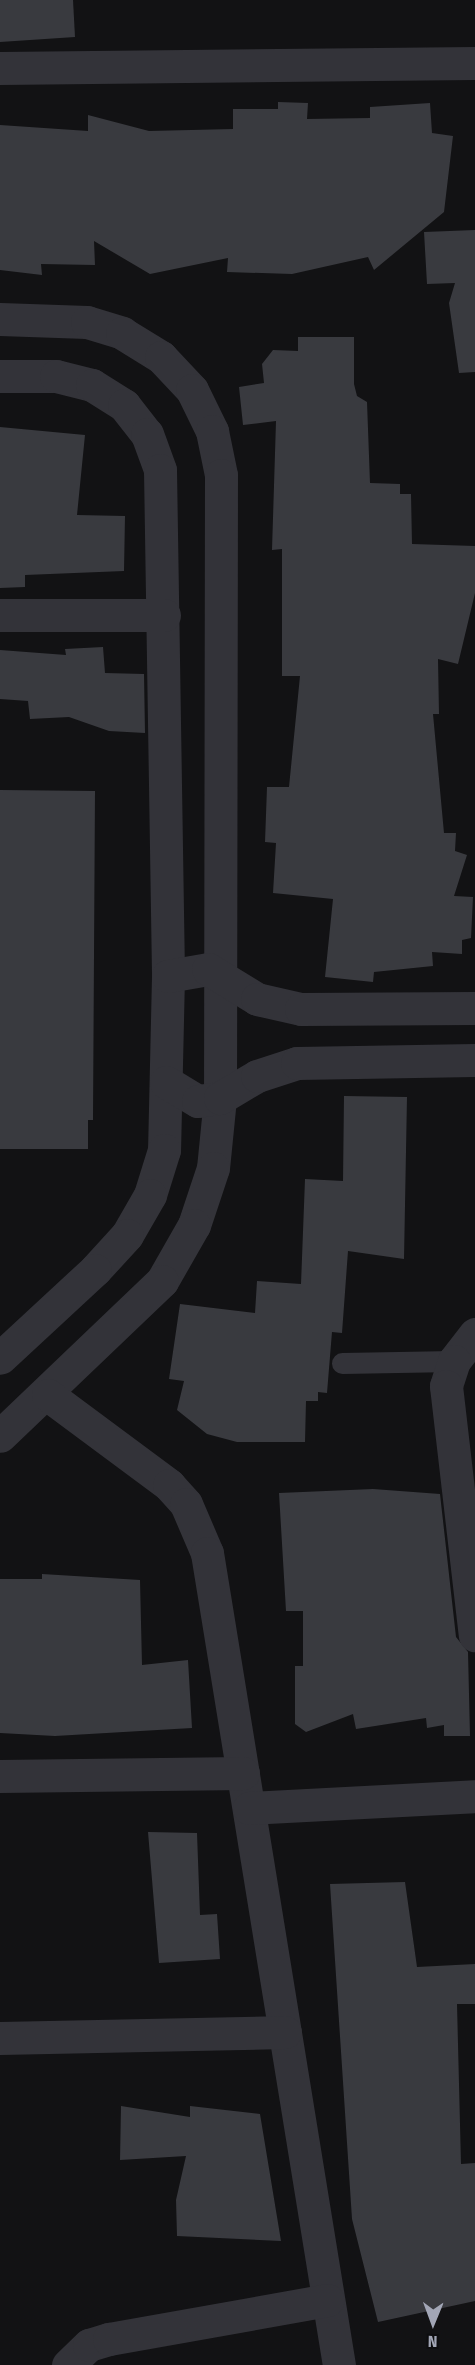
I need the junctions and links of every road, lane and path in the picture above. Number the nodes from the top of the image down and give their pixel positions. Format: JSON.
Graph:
{"nodes":[{"id":1,"x":475,"y":63,"type":"edge"},
{"id":2,"x":0,"y":68,"type":"edge"},
{"id":3,"x":0,"y":319,"type":"edge"},
{"id":4,"x":0,"y":376,"type":"edge"},
{"id":5,"x":0,"y":615,"type":"edge"},
{"id":6,"x":164,"y":615,"type":"junction"},
{"id":7,"x":220,"y":975,"type":"junction"},
{"id":8,"x":168,"y":976,"type":"junction"},
{"id":9,"x":475,"y":1008,"type":"edge"},
{"id":10,"x":475,"y":1060,"type":"edge"},
{"id":11,"x":166,"y":1082,"type":"junction"},
{"id":12,"x":220,"y":1098,"type":"junction"},
{"id":13,"x":475,"y":1334,"type":"edge"},
{"id":14,"x":0,"y":1358,"type":"edge"},
{"id":15,"x":454,"y":1361,"type":"junction"},
{"id":16,"x":342,"y":1363,"type":"dead end"},
{"id":17,"x":48,"y":1395,"type":"junction"},
{"id":18,"x":0,"y":1436,"type":"edge"},
{"id":19,"x":475,"y":1635,"type":"edge"},
{"id":20,"x":243,"y":1773,"type":"junction"},
{"id":21,"x":0,"y":1776,"type":"edge"},
{"id":22,"x":475,"y":1796,"type":"edge"},
{"id":23,"x":249,"y":1808,"type":"junction"},
{"id":24,"x":285,"y":2032,"type":"junction"},
{"id":25,"x":0,"y":2038,"type":"edge"},
{"id":26,"x":328,"y":2300,"type":"junction"},
{"id":27,"x":68,"y":2365,"type":"edge"},
{"id":28,"x":339,"y":2365,"type":"edge"}],
"edges":[{"from":1,"to":2,"type":"street"},
{"from":3,"to":7,"type":"street"},
{"from":4,"to":6,"type":"street"},
{"from":5,"to":6,"type":"street"},
{"from":6,"to":8,"type":"street"},
{"from":7,"to":8,"type":"street"},
{"from":7,"to":9,"type":"street"},
{"from":7,"to":12,"type":"street"},
{"from":8,"to":11,"type":"street"},
{"from":10,"to":12,"type":"street"},
{"from":11,"to":12,"type":"street"},
{"from":11,"to":14,"type":"street"},
{"from":12,"to":17,"type":"street"},
{"from":13,"to":15,"type":"street"},
{"from":15,"to":16,"type":"lane"},
{"from":15,"to":19,"type":"street"},
{"from":17,"to":18,"type":"street"},
{"from":17,"to":20,"type":"street"},
{"from":20,"to":21,"type":"street"},
{"from":20,"to":23,"type":"street"},
{"from":22,"to":23,"type":"street"},
{"from":23,"to":24,"type":"street"},
{"from":24,"to":25,"type":"street"},
{"from":24,"to":26,"type":"street"},
{"from":26,"to":27,"type":"street"},
{"from":26,"to":28,"type":"street"}]}
